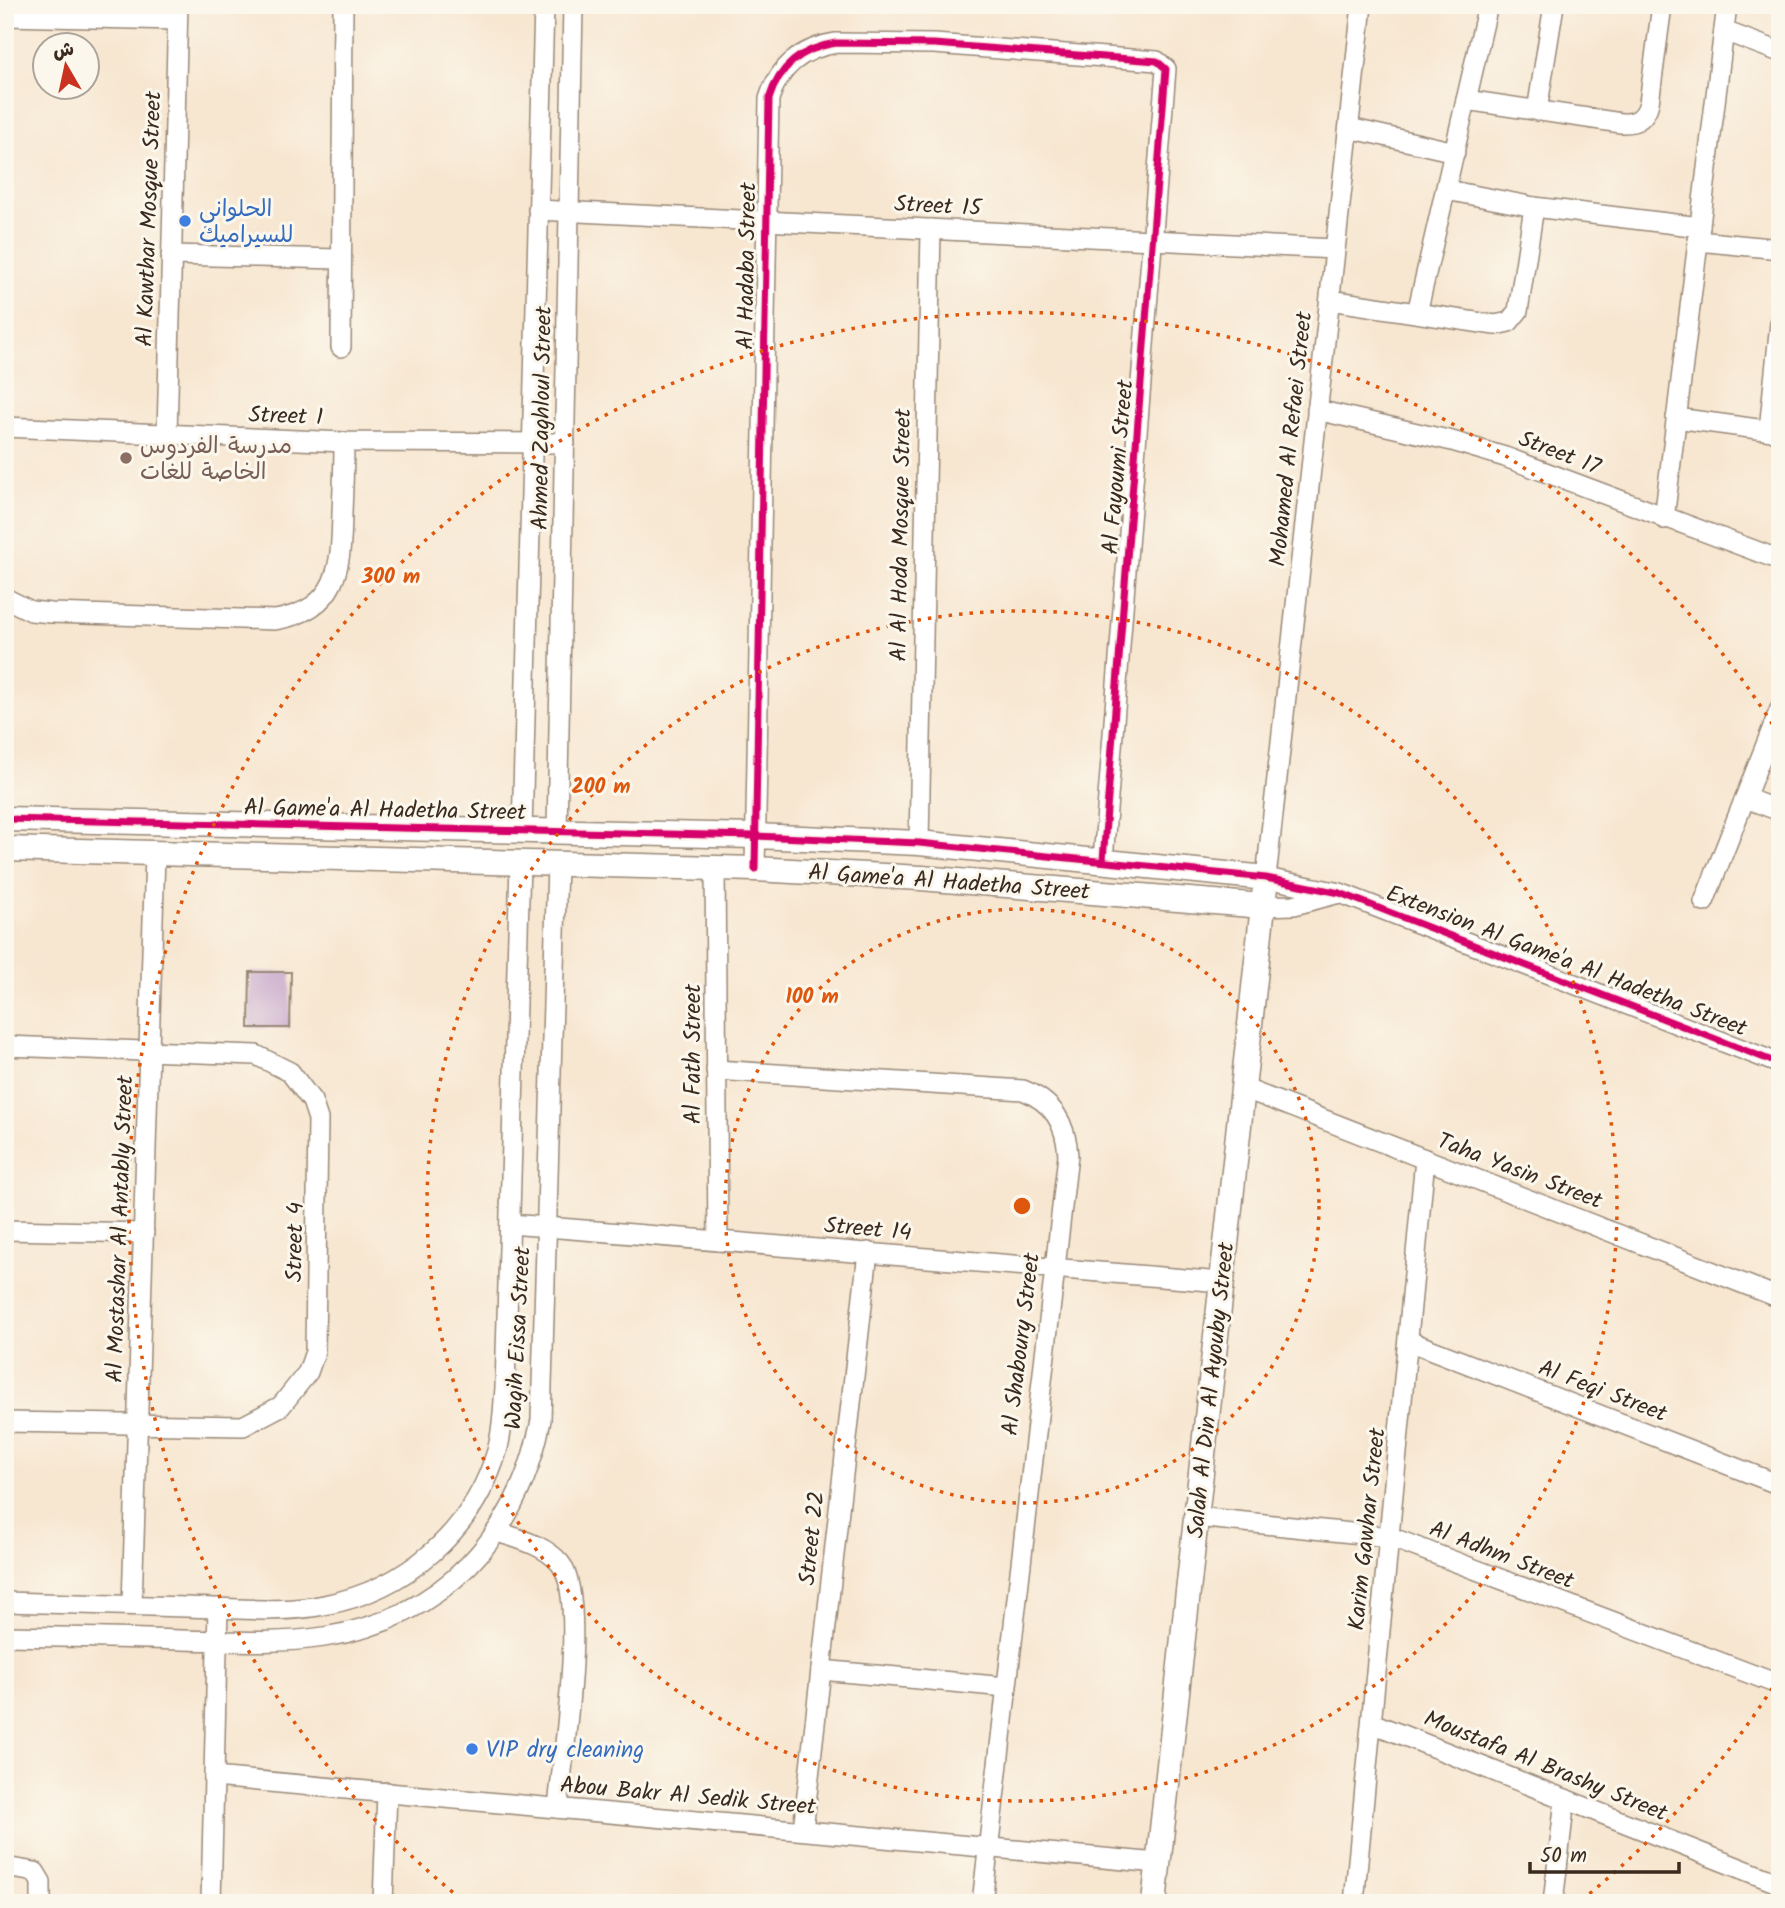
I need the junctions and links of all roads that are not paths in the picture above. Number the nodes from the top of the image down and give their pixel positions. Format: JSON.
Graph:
{"nodes":[{"id":1,"x":342,"y":5,"type":"edge"},
{"id":2,"x":544,"y":5,"type":"edge"},
{"id":3,"x":573,"y":5,"type":"edge"},
{"id":4,"x":1362,"y":5,"type":"edge"},
{"id":5,"x":1488,"y":5,"type":"edge"},
{"id":6,"x":1554,"y":5,"type":"edge"},
{"id":7,"x":1662,"y":5,"type":"edge"},
{"id":8,"x":1727,"y":5,"type":"edge"},
{"id":9,"x":178,"y":13,"type":"edge"},
{"id":10,"x":5,"y":16,"type":"edge"},
{"id":11,"x":1724,"y":31,"type":"junction"},
{"id":12,"x":1780,"y":52,"type":"edge"},
{"id":13,"x":1167,"y":76,"type":"joint"},
{"id":14,"x":1466,"y":100,"type":"junction"},
{"id":15,"x":1537,"y":111,"type":"junction"},
{"id":16,"x":1349,"y":128,"type":"junction"},
{"id":17,"x":1455,"y":152,"type":"junction"},
{"id":18,"x":1446,"y":190,"type":"junction"},
{"id":19,"x":1534,"y":206,"type":"junction"},
{"id":20,"x":538,"y":210,"type":"junction"},
{"id":21,"x":569,"y":211,"type":"junction"},
{"id":22,"x":766,"y":221,"type":"junction"},
{"id":23,"x":931,"y":229,"type":"junction"},
{"id":24,"x":1699,"y":234,"type":"junction"},
{"id":25,"x":1155,"y":240,"type":"junction"},
{"id":26,"x":1335,"y":249,"type":"junction"},
{"id":27,"x":1780,"y":249,"type":"edge"},
{"id":28,"x":171,"y":255,"type":"junction"},
{"id":29,"x":340,"y":259,"type":"junction"},
{"id":30,"x":1330,"y":300,"type":"junction"},
{"id":31,"x":1417,"y":313,"type":"junction"},
{"id":32,"x":1780,"y":323,"type":"edge"},
{"id":33,"x":341,"y":347,"type":"dead end"},
{"id":34,"x":1317,"y":410,"type":"junction"},
{"id":35,"x":1676,"y":418,"type":"junction"},
{"id":36,"x":5,"y":427,"type":"edge"},
{"id":37,"x":1775,"y":431,"type":"edge"},
{"id":38,"x":167,"y":434,"type":"junction"},
{"id":39,"x":344,"y":442,"type":"junction"},
{"id":40,"x":532,"y":442,"type":"junction"},
{"id":41,"x":565,"y":443,"type":"junction"},
{"id":42,"x":1664,"y":519,"type":"junction"},
{"id":43,"x":1780,"y":561,"type":"edge"},
{"id":44,"x":5,"y":598,"type":"edge"},
{"id":45,"x":1780,"y":709,"type":"edge"},
{"id":46,"x":1745,"y":798,"type":"junction"},
{"id":47,"x":1780,"y":811,"type":"edge"},
{"id":48,"x":5,"y":819,"type":"edge"},
{"id":49,"x":55,"y":820,"type":"junction"},
{"id":50,"x":522,"y":831,"type":"junction"},
{"id":51,"x":558,"y":832,"type":"junction"},
{"id":52,"x":755,"y":836,"type":"junction"},
{"id":53,"x":919,"y":843,"type":"junction"},
{"id":54,"x":5,"y":849,"type":"edge"},
{"id":55,"x":52,"y":851,"type":"junction"},
{"id":56,"x":155,"y":854,"type":"junction"},
{"id":57,"x":1103,"y":860,"type":"junction"},
{"id":58,"x":520,"y":863,"type":"junction"},
{"id":59,"x":556,"y":864,"type":"junction"},
{"id":60,"x":715,"y":867,"type":"junction"},
{"id":61,"x":755,"y":869,"type":"junction"},
{"id":62,"x":1266,"y":878,"type":"junction"},
{"id":63,"x":1340,"y":893,"type":"junction"},
{"id":64,"x":1704,"y":902,"type":"dead end"},
{"id":65,"x":1263,"y":906,"type":"junction"},
{"id":66,"x":5,"y":1046,"type":"edge"},
{"id":67,"x":149,"y":1051,"type":"junction"},
{"id":68,"x":1780,"y":1063,"type":"edge"},
{"id":69,"x":716,"y":1070,"type":"junction"},
{"id":70,"x":1243,"y":1088,"type":"junction"},
{"id":71,"x":1425,"y":1160,"type":"junction"},
{"id":72,"x":510,"y":1224,"type":"junction"},
{"id":73,"x":547,"y":1227,"type":"junction"},
{"id":74,"x":5,"y":1230,"type":"edge"},
{"id":75,"x":144,"y":1233,"type":"junction"},
{"id":76,"x":718,"y":1241,"type":"junction"},
{"id":77,"x":867,"y":1252,"type":"junction"},
{"id":78,"x":1053,"y":1267,"type":"junction"},
{"id":79,"x":1222,"y":1282,"type":"junction"},
{"id":80,"x":1780,"y":1298,"type":"edge"},
{"id":81,"x":1409,"y":1341,"type":"junction"},
{"id":82,"x":5,"y":1422,"type":"edge"},
{"id":83,"x":138,"y":1424,"type":"junction"},
{"id":84,"x":1780,"y":1485,"type":"edge"},
{"id":85,"x":1196,"y":1517,"type":"junction"},
{"id":86,"x":498,"y":1532,"type":"junction"},
{"id":87,"x":1390,"y":1538,"type":"junction"},
{"id":88,"x":5,"y":1602,"type":"edge"},
{"id":89,"x":132,"y":1605,"type":"junction"},
{"id":90,"x":218,"y":1608,"type":"junction"},
{"id":91,"x":5,"y":1636,"type":"edge"},
{"id":92,"x":217,"y":1640,"type":"junction"},
{"id":93,"x":821,"y":1670,"type":"junction"},
{"id":94,"x":1780,"y":1685,"type":"edge"},
{"id":95,"x":1006,"y":1687,"type":"junction"},
{"id":96,"x":1372,"y":1723,"type":"junction"},
{"id":97,"x":214,"y":1777,"type":"junction"},
{"id":98,"x":387,"y":1792,"type":"junction"},
{"id":99,"x":1565,"y":1799,"type":"junction"},
{"id":100,"x":558,"y":1808,"type":"junction"},
{"id":101,"x":803,"y":1830,"type":"junction"},
{"id":102,"x":988,"y":1846,"type":"junction"},
{"id":103,"x":1158,"y":1863,"type":"junction"},
{"id":104,"x":5,"y":1867,"type":"edge"},
{"id":105,"x":1780,"y":1884,"type":"edge"},
{"id":106,"x":41,"y":1903,"type":"edge"},
{"id":107,"x":211,"y":1903,"type":"edge"},
{"id":108,"x":383,"y":1903,"type":"edge"},
{"id":109,"x":982,"y":1903,"type":"edge"},
{"id":110,"x":1154,"y":1903,"type":"edge"},
{"id":111,"x":1354,"y":1903,"type":"edge"},
{"id":112,"x":1553,"y":1903,"type":"edge"}],
"edges":[{"from":1,"to":29,"type":"street"},
{"from":2,"to":20,"type":"street","name":"Ahmed Zaghloul Street"},
{"from":3,"to":21,"type":"street","name":"Ahmed Zaghloul Street"},
{"from":4,"to":16,"type":"street","name":"Mohamed Al Refaei Street"},
{"from":5,"to":14,"type":"street"},
{"from":6,"to":15,"type":"street"},
{"from":7,"to":15,"type":"street"},
{"from":8,"to":11,"type":"street"},
{"from":9,"to":10,"type":"street"},
{"from":9,"to":28,"type":"street","name":"Al Kawthar Mosque Street"},
{"from":11,"to":12,"type":"street"},
{"from":11,"to":24,"type":"street"},
{"from":13,"to":22,"type":"street","name":"Al Hadaba Street"},
{"from":13,"to":25,"type":"street","name":"Al Fayoumi Street"},
{"from":14,"to":15,"type":"street"},
{"from":14,"to":17,"type":"street"},
{"from":16,"to":17,"type":"street"},
{"from":16,"to":26,"type":"street","name":"Mohamed Al Refaei Street"},
{"from":17,"to":18,"type":"street"},
{"from":18,"to":19,"type":"street"},
{"from":18,"to":31,"type":"street"},
{"from":19,"to":24,"type":"street"},
{"from":19,"to":31,"type":"street"},
{"from":20,"to":21,"type":"street","name":"Street 15"},
{"from":20,"to":40,"type":"street","name":"Ahmed Zaghloul Street"},
{"from":21,"to":22,"type":"street","name":"Street 15"},
{"from":21,"to":41,"type":"street","name":"Ahmed Zaghloul Street"},
{"from":22,"to":23,"type":"street","name":"Street 15"},
{"from":22,"to":52,"type":"street","name":"Al Hadaba Street"},
{"from":23,"to":25,"type":"street","name":"Street 15"},
{"from":23,"to":53,"type":"street","name":"Al Al Hoda Mosque Street"},
{"from":24,"to":27,"type":"street"},
{"from":24,"to":35,"type":"street"},
{"from":25,"to":26,"type":"street","name":"Street 15"},
{"from":25,"to":57,"type":"street","name":"Al Fayoumi Street"},
{"from":26,"to":30,"type":"street","name":"Mohamed Al Refaei Street"},
{"from":28,"to":29,"type":"street"},
{"from":28,"to":38,"type":"street","name":"Al Kawthar Mosque Street"},
{"from":29,"to":33,"type":"street"},
{"from":30,"to":31,"type":"street"},
{"from":30,"to":34,"type":"street","name":"Mohamed Al Refaei Street"},
{"from":32,"to":37,"type":"street"},
{"from":34,"to":42,"type":"street","name":"Street 17"},
{"from":34,"to":62,"type":"street","name":"Mohamed Al Refaei Street"},
{"from":35,"to":37,"type":"street"},
{"from":35,"to":42,"type":"street"},
{"from":36,"to":38,"type":"street","name":"Street 1"},
{"from":38,"to":39,"type":"street","name":"Street 1"},
{"from":39,"to":40,"type":"street","name":"Street 1"},
{"from":39,"to":44,"type":"street"},
{"from":40,"to":41,"type":"street","name":"Street 1"},
{"from":40,"to":50,"type":"street","name":"Ahmed Zaghloul Street"},
{"from":41,"to":51,"type":"street","name":"Ahmed Zaghloul Street"},
{"from":42,"to":43,"type":"street","name":"Street 17"},
{"from":45,"to":46,"type":"street"},
{"from":46,"to":47,"type":"street"},
{"from":46,"to":64,"type":"street"},
{"from":48,"to":49,"type":"street","name":"Al Game'a Al Hadetha Street"},
{"from":49,"to":50,"type":"street","name":"Al Game'a Al Hadetha Street"},
{"from":49,"to":55,"type":"street"},
{"from":50,"to":51,"type":"street","name":"Al Game'a Al Hadetha Street"},
{"from":51,"to":52,"type":"street","name":"Al Game'a Al Hadetha Street"},
{"from":52,"to":53,"type":"street","name":"Al Game'a Al Hadetha Street"},
{"from":52,"to":61,"type":"street","name":"Al Hadaba Street"},
{"from":53,"to":57,"type":"street","name":"Al Game'a Al Hadetha Street"},
{"from":54,"to":55,"type":"street","name":"Al Game'a Al Hadetha Street"},
{"from":55,"to":56,"type":"street","name":"Al Game'a Al Hadetha Street"},
{"from":56,"to":58,"type":"street","name":"Al Game'a Al Hadetha Street"},
{"from":56,"to":67,"type":"street","name":"Al Mostashar Al Antably Street"},
{"from":57,"to":62,"type":"street","name":"Al Game'a Al Hadetha Street"},
{"from":58,"to":59,"type":"street","name":"Al Game'a Al Hadetha Street"},
{"from":58,"to":72,"type":"street","name":"Wagih Eissa Street"},
{"from":59,"to":60,"type":"street","name":"Al Game'a Al Hadetha Street"},
{"from":59,"to":73,"type":"street","name":"Wagih Eissa Street"},
{"from":60,"to":61,"type":"street","name":"Al Game'a Al Hadetha Street"},
{"from":60,"to":69,"type":"street","name":"Al Fath Street"},
{"from":61,"to":65,"type":"street","name":"Al Game'a Al Hadetha Street"},
{"from":62,"to":63,"type":"street","name":"Extension Al Game'a Al Hadetha Street"},
{"from":62,"to":65,"type":"street","name":"Salah Al Din Al Ayouby Street"},
{"from":63,"to":65,"type":"street"},
{"from":63,"to":68,"type":"street","name":"Extension Al Game'a Al Hadetha Street"},
{"from":65,"to":70,"type":"street","name":"Salah Al Din Al Ayouby Street"},
{"from":66,"to":67,"type":"street","name":"Street 4"},
{"from":67,"to":75,"type":"street","name":"Al Mostashar Al Antably Street"},
{"from":67,"to":83,"type":"street","name":"Street 4"},
{"from":69,"to":76,"type":"street","name":"Al Fath Street"},
{"from":69,"to":78,"type":"street","name":"Al Shaboury Street"},
{"from":70,"to":71,"type":"street","name":"Taha Yasin Street"},
{"from":70,"to":79,"type":"street","name":"Salah Al Din Al Ayouby Street"},
{"from":71,"to":80,"type":"street","name":"Taha Yasin Street"},
{"from":71,"to":81,"type":"street","name":"Karim Gawhar Street"},
{"from":72,"to":73,"type":"street","name":"Street 14"},
{"from":72,"to":90,"type":"street","name":"Wagih Eissa Street"},
{"from":73,"to":76,"type":"street","name":"Street 14"},
{"from":73,"to":86,"type":"street","name":"Wagih Eissa Street"},
{"from":74,"to":75,"type":"street"},
{"from":75,"to":83,"type":"street","name":"Al Mostashar Al Antably Street"},
{"from":76,"to":77,"type":"street","name":"Street 14"},
{"from":77,"to":78,"type":"street","name":"Street 14"},
{"from":77,"to":93,"type":"street","name":"Street 22"},
{"from":78,"to":79,"type":"street","name":"Street 14"},
{"from":78,"to":95,"type":"street","name":"Al Shaboury Street"},
{"from":79,"to":85,"type":"street","name":"Salah Al Din Al Ayouby Street"},
{"from":81,"to":84,"type":"street","name":"Al Feqi Street"},
{"from":81,"to":87,"type":"street","name":"Karim Gawhar Street"},
{"from":82,"to":83,"type":"street","name":"Street 4"},
{"from":83,"to":89,"type":"street","name":"Al Mostashar Al Antably Street"},
{"from":85,"to":87,"type":"street","name":"Al Adhm Street"},
{"from":85,"to":103,"type":"street","name":"Salah Al Din Al Ayouby Street"},
{"from":86,"to":92,"type":"street","name":"Wagih Eissa Street"},
{"from":86,"to":100,"type":"street"},
{"from":87,"to":94,"type":"street","name":"Al Adhm Street"},
{"from":87,"to":96,"type":"street","name":"Karim Gawhar Street"},
{"from":88,"to":89,"type":"street","name":"Wagih Eissa Street"},
{"from":89,"to":90,"type":"street","name":"Wagih Eissa Street"},
{"from":90,"to":92,"type":"street"},
{"from":91,"to":92,"type":"street","name":"Wagih Eissa Street"},
{"from":92,"to":97,"type":"street"},
{"from":93,"to":95,"type":"street"},
{"from":93,"to":101,"type":"street","name":"Street 22"},
{"from":95,"to":102,"type":"street","name":"Al Shaboury Street"},
{"from":96,"to":99,"type":"street","name":"Moustafa Al Brashy Street"},
{"from":96,"to":111,"type":"street","name":"Karim Gawhar Street"},
{"from":97,"to":98,"type":"street","name":"Abou Bakr Al Sedik Street"},
{"from":97,"to":107,"type":"street"},
{"from":98,"to":100,"type":"street","name":"Abou Bakr Al Sedik Street"},
{"from":98,"to":108,"type":"street"},
{"from":99,"to":105,"type":"street","name":"Moustafa Al Brashy Street"},
{"from":99,"to":112,"type":"street"},
{"from":100,"to":101,"type":"street","name":"Abou Bakr Al Sedik Street"},
{"from":101,"to":102,"type":"street","name":"Abou Bakr Al Sedik Street"},
{"from":102,"to":103,"type":"street","name":"Abou Bakr Al Sedik Street"},
{"from":102,"to":109,"type":"street","name":"Al Shaboury Street"},
{"from":103,"to":110,"type":"street","name":"Salah Al Din Al Ayouby Street"},
{"from":104,"to":106,"type":"street"}]}
